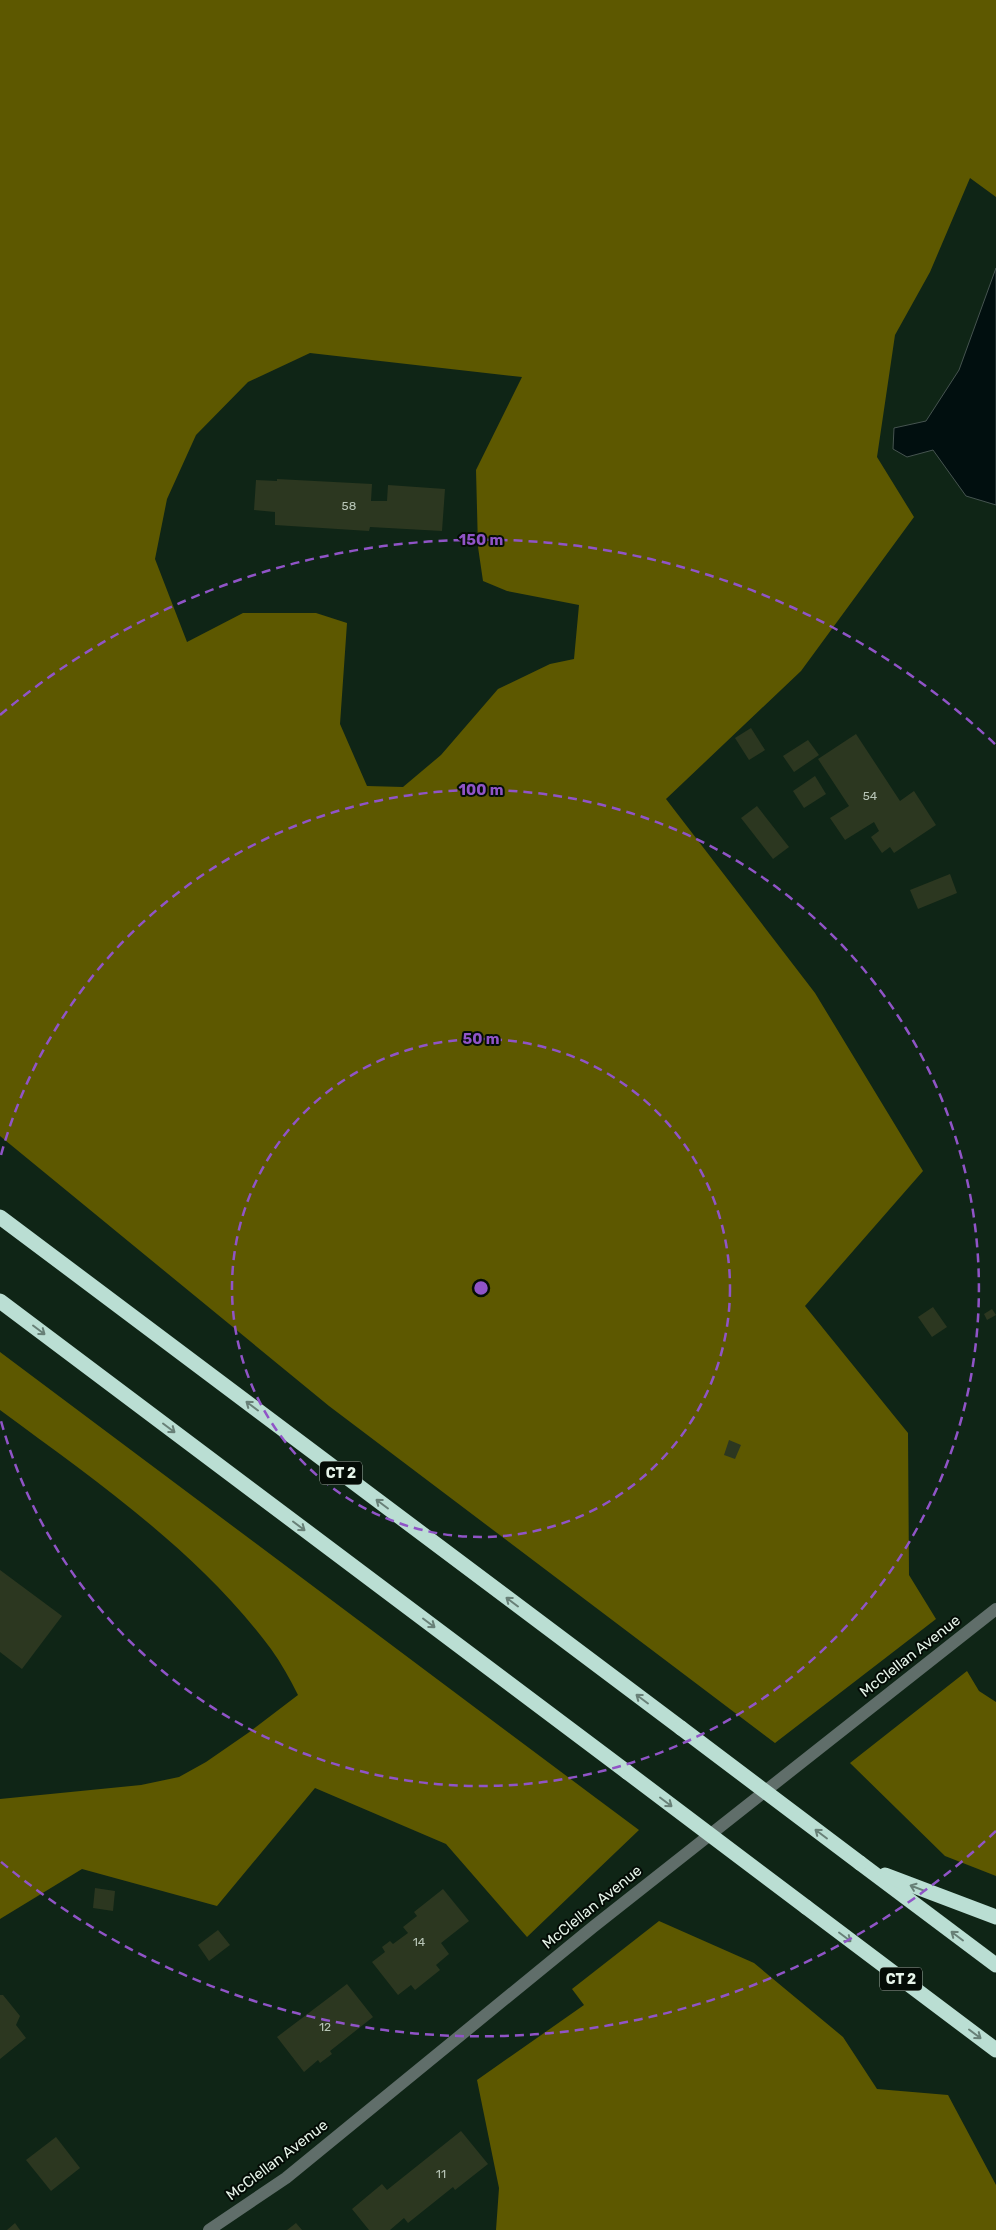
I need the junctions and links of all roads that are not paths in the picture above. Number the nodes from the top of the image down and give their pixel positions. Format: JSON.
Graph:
{"nodes":[{"id":1,"x":0,"y":1217,"type":"edge"},
{"id":2,"x":0,"y":1301,"type":"edge"},
{"id":3,"x":996,"y":1609,"type":"edge"},
{"id":4,"x":864,"y":1866,"type":"junction"},
{"id":5,"x":996,"y":1917,"type":"edge"},
{"id":6,"x":996,"y":1965,"type":"edge"},
{"id":7,"x":996,"y":2050,"type":"edge"},
{"id":8,"x":209,"y":2230,"type":"edge"}],
"edges":[{"from":4,"to":1,"type":"highway","number":"CT 2","one_way":true,"bridge":true},
{"from":2,"to":7,"type":"highway","number":"CT 2","one_way":true,"bridge":true},
{"from":3,"to":8,"type":"street","name":"McClellan Avenue"},
{"from":5,"to":4,"type":"highway","one_way":true},
{"from":6,"to":4,"type":"highway","number":"CT 2","one_way":true}]}
